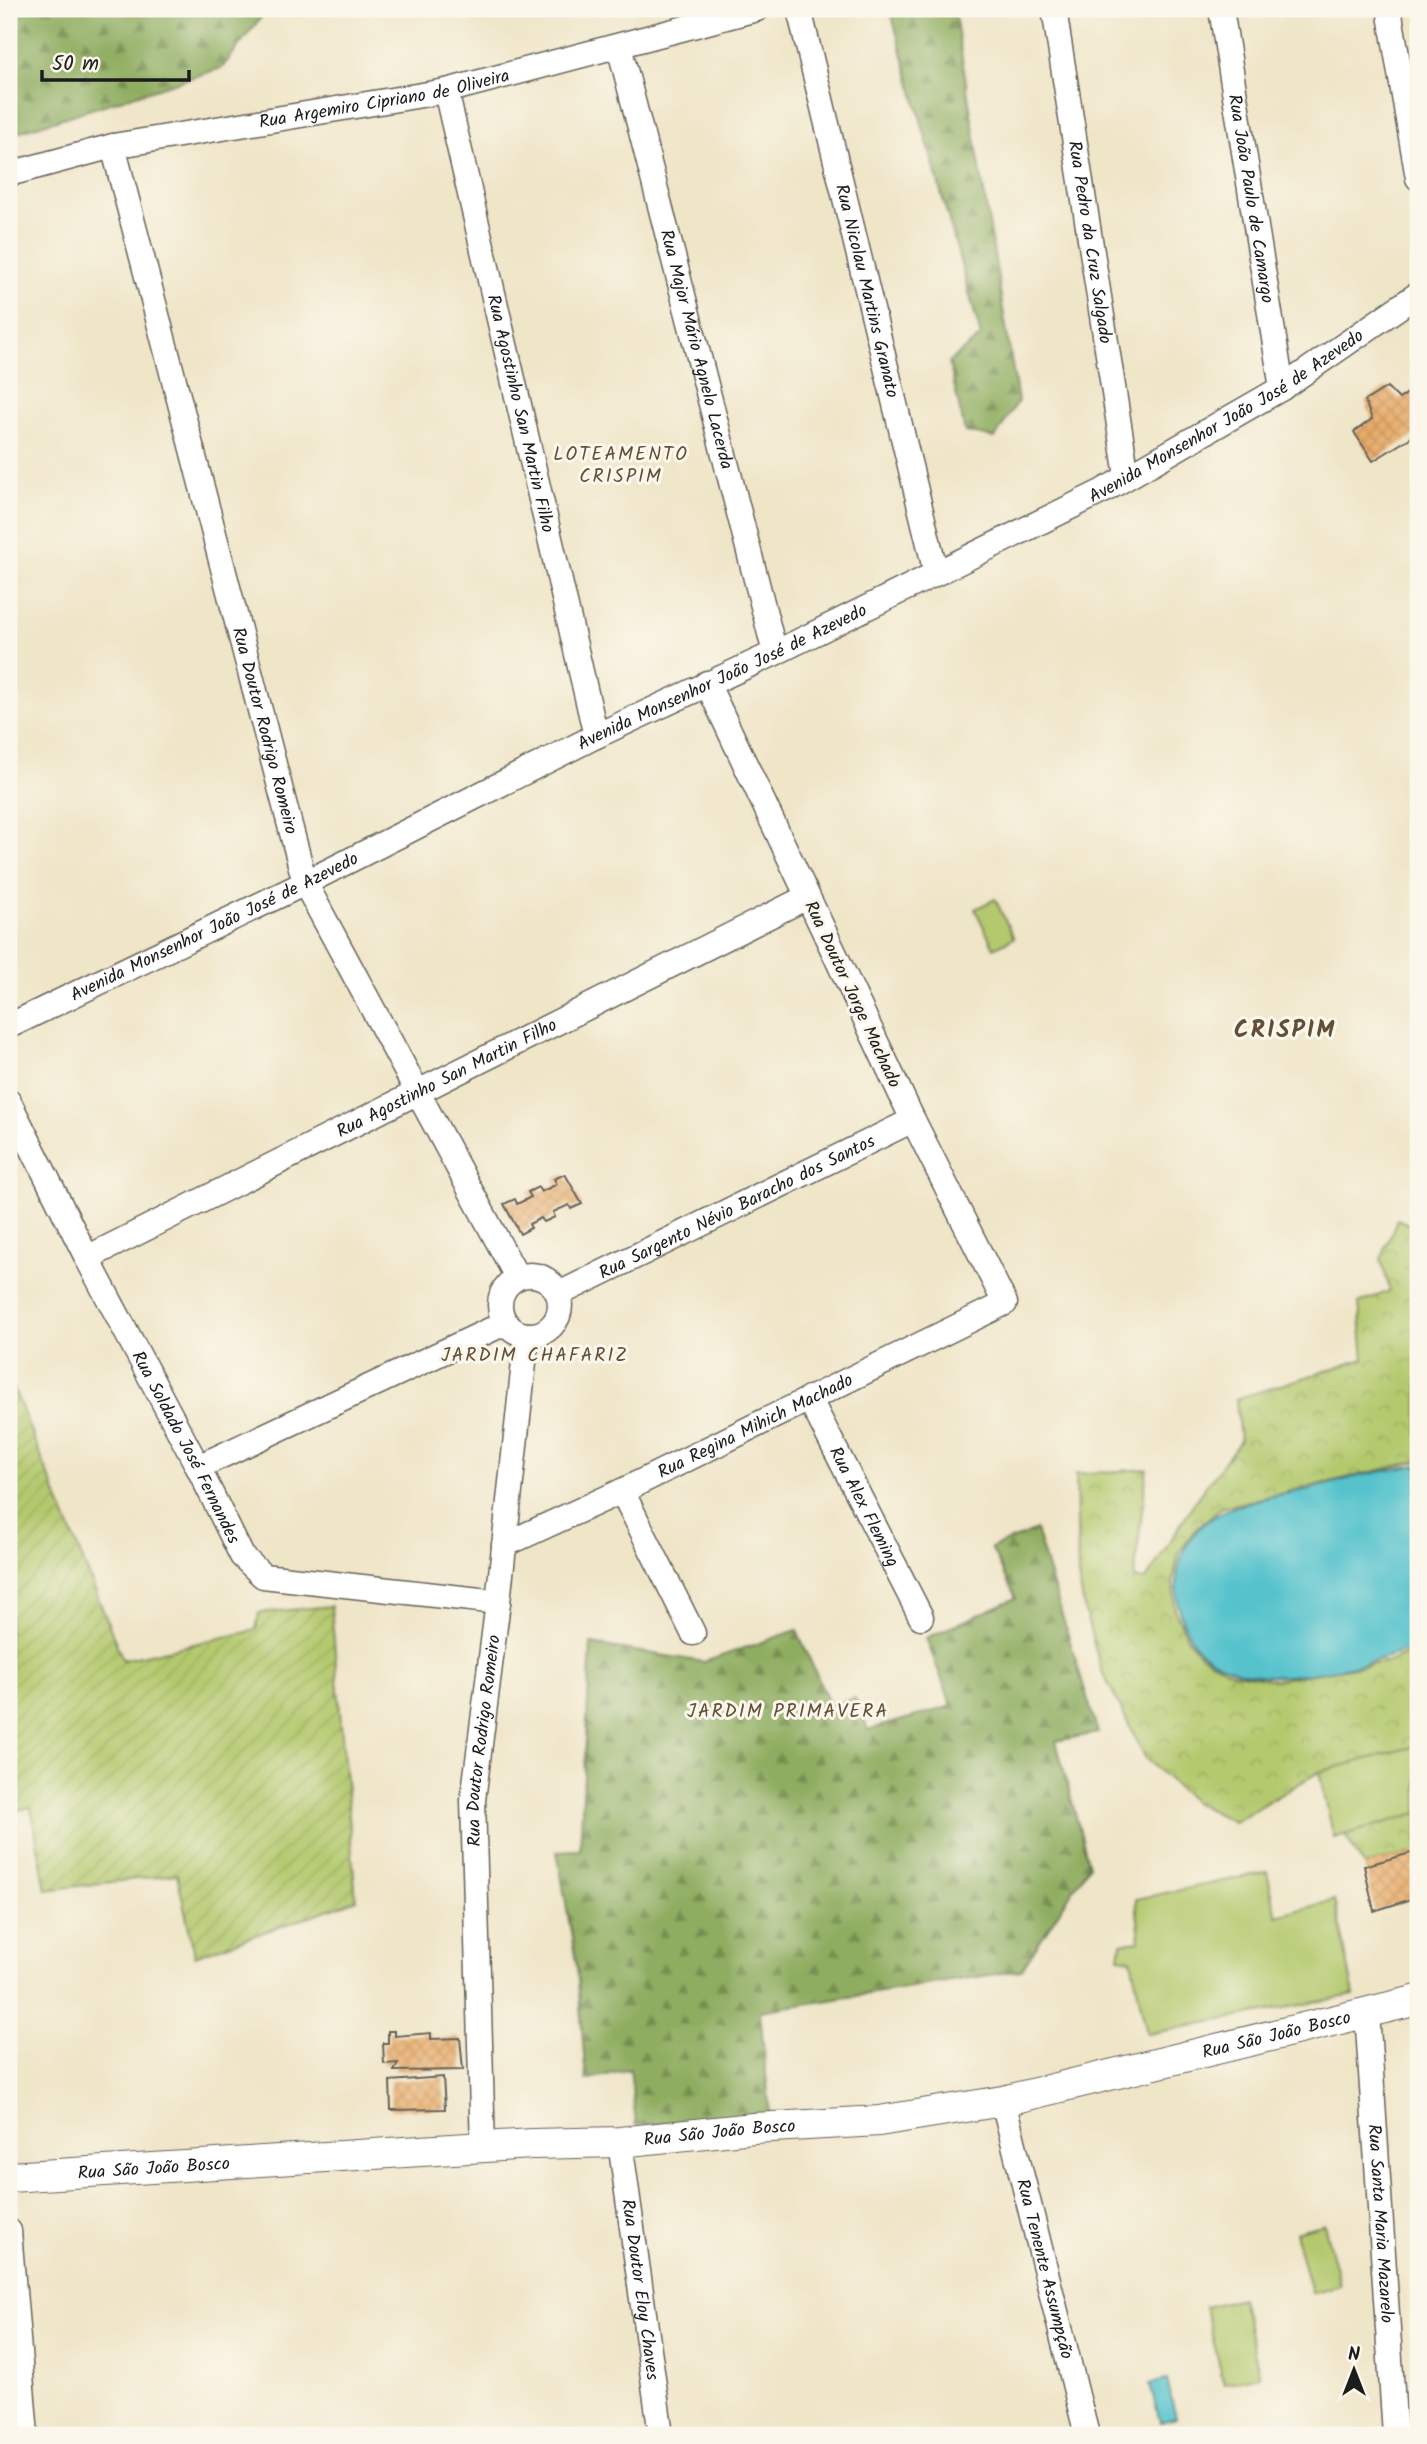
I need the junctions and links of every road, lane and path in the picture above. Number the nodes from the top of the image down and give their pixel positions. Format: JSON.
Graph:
{"nodes":[{"id":1,"x":757,"y":9,"type":"edge"},
{"id":2,"x":799,"y":9,"type":"edge"},
{"id":3,"x":1054,"y":9,"type":"edge"},
{"id":4,"x":1221,"y":9,"type":"edge"},
{"id":5,"x":1389,"y":9,"type":"edge"},
{"id":6,"x":619,"y":46,"type":"junction"},
{"id":7,"x":446,"y":91,"type":"junction"},
{"id":8,"x":113,"y":146,"type":"junction"},
{"id":9,"x":9,"y":174,"type":"edge"},
{"id":10,"x":1418,"y":177,"type":"edge"},
{"id":11,"x":1418,"y":294,"type":"edge"},
{"id":12,"x":1282,"y":388,"type":"junction"},
{"id":13,"x":1127,"y":475,"type":"junction"},
{"id":14,"x":936,"y":573,"type":"junction"},
{"id":15,"x":775,"y":653,"type":"junction"},
{"id":16,"x":708,"y":683,"type":"junction"},
{"id":17,"x":597,"y":736,"type":"junction"},
{"id":18,"x":305,"y":883,"type":"junction"},
{"id":19,"x":807,"y":897,"type":"junction"},
{"id":20,"x":9,"y":1026,"type":"edge"},
{"id":21,"x":418,"y":1092,"type":"junction"},
{"id":22,"x":9,"y":1102,"type":"edge"},
{"id":23,"x":912,"y":1120,"type":"junction"},
{"id":24,"x":87,"y":1258,"type":"junction"},
{"id":25,"x":517,"y":1277,"type":"junction"},
{"id":26,"x":559,"y":1294,"type":"junction"},
{"id":27,"x":1005,"y":1303,"type":"joint"},
{"id":28,"x":505,"y":1323,"type":"junction"},
{"id":29,"x":527,"y":1335,"type":"junction"},
{"id":30,"x":809,"y":1398,"type":"junction"},
{"id":31,"x":198,"y":1467,"type":"junction"},
{"id":32,"x":622,"y":1491,"type":"junction"},
{"id":33,"x":504,"y":1545,"type":"junction"},
{"id":34,"x":498,"y":1602,"type":"junction"},
{"id":35,"x":921,"y":1617,"type":"dead end"},
{"id":36,"x":693,"y":1633,"type":"dead end"},
{"id":37,"x":1418,"y":2000,"type":"edge"},
{"id":38,"x":1367,"y":2012,"type":"junction"},
{"id":39,"x":1003,"y":2101,"type":"junction"},
{"id":40,"x":620,"y":2142,"type":"junction"},
{"id":41,"x":484,"y":2148,"type":"junction"},
{"id":42,"x":9,"y":2177,"type":"edge"},
{"id":43,"x":9,"y":2231,"type":"edge"},
{"id":44,"x":1418,"y":2434,"type":"edge"},
{"id":45,"x":26,"y":2435,"type":"edge"},
{"id":46,"x":661,"y":2435,"type":"edge"},
{"id":47,"x":1087,"y":2435,"type":"edge"},
{"id":48,"x":1395,"y":2435,"type":"edge"}],
"edges":[{"from":1,"to":6,"type":"street","name":"Rua Argemiro Cipriano de Oliveira"},
{"from":2,"to":14,"type":"street","name":"Rua Nicolau Martins Granato"},
{"from":3,"to":13,"type":"street","name":"Rua Pedro da Cruz Salgado"},
{"from":4,"to":12,"type":"street","name":"Rua João Paulo de Camargo"},
{"from":5,"to":10,"type":"street"},
{"from":6,"to":7,"type":"street","name":"Rua Argemiro Cipriano de Oliveira"},
{"from":6,"to":15,"type":"street","name":"Rua Major Mário Agnelo Lacerda"},
{"from":7,"to":8,"type":"street","name":"Rua Argemiro Cipriano de Oliveira"},
{"from":7,"to":17,"type":"street","name":"Rua Agostinho San Martin Filho"},
{"from":8,"to":9,"type":"street","name":"Rua Argemiro Cipriano de Oliveira"},
{"from":8,"to":18,"type":"street","name":"Rua Doutor Rodrigo Romeiro"},
{"from":11,"to":12,"type":"street","name":"Avenida Monsenhor João José de Azevedo"},
{"from":12,"to":13,"type":"street","name":"Avenida Monsenhor João José de Azevedo"},
{"from":13,"to":14,"type":"street","name":"Avenida Monsenhor João José de Azevedo"},
{"from":14,"to":15,"type":"street","name":"Avenida Monsenhor João José de Azevedo"},
{"from":15,"to":16,"type":"street","name":"Avenida Monsenhor João José de Azevedo"},
{"from":16,"to":17,"type":"street","name":"Avenida Monsenhor João José de Azevedo"},
{"from":16,"to":19,"type":"street","name":"Rua Doutor Jorge Machado"},
{"from":17,"to":18,"type":"street","name":"Avenida Monsenhor João José de Azevedo"},
{"from":18,"to":20,"type":"street","name":"Avenida Monsenhor João José de Azevedo"},
{"from":18,"to":21,"type":"street","name":"Rua Doutor Rodrigo Romeiro"},
{"from":19,"to":21,"type":"street","name":"Rua Agostinho San Martin Filho"},
{"from":19,"to":23,"type":"street","name":"Rua Doutor Jorge Machado"},
{"from":21,"to":24,"type":"street","name":"Rua Agostinho San Martin Filho"},
{"from":21,"to":25,"type":"street","name":"Rua Doutor Rodrigo Romeiro"},
{"from":22,"to":24,"type":"street","name":"Rua Soldado José Fernandes"},
{"from":23,"to":26,"type":"street","name":"Rua Sargento Névio Baracho dos Santos"},
{"from":23,"to":27,"type":"street","name":"Rua Doutor Jorge Machado"},
{"from":24,"to":31,"type":"street","name":"Rua Soldado José Fernandes"},
{"from":25,"to":26,"type":"street"},
{"from":25,"to":28,"type":"street"},
{"from":26,"to":29,"type":"street"},
{"from":27,"to":30,"type":"street","name":"Rua Regina Mihich Machado"},
{"from":28,"to":29,"type":"street"},
{"from":28,"to":31,"type":"street"},
{"from":29,"to":33,"type":"street","name":"Rua Doutor Rodrigo Romeiro"},
{"from":30,"to":32,"type":"street","name":"Rua Regina Mihich Machado"},
{"from":30,"to":35,"type":"street","name":"Rua Alex Fleming"},
{"from":31,"to":34,"type":"street","name":"Rua Soldado José Fernandes"},
{"from":32,"to":33,"type":"street","name":"Rua Regina Mihich Machado"},
{"from":32,"to":36,"type":"street"},
{"from":33,"to":34,"type":"street","name":"Rua Doutor Rodrigo Romeiro"},
{"from":34,"to":41,"type":"street","name":"Rua Doutor Rodrigo Romeiro"},
{"from":37,"to":38,"type":"main road","name":"Rua São João Bosco"},
{"from":38,"to":39,"type":"main road","name":"Rua São João Bosco"},
{"from":38,"to":48,"type":"street","name":"Rua Santa Maria Mazarelo"},
{"from":39,"to":40,"type":"main road","name":"Rua São João Bosco"},
{"from":39,"to":47,"type":"street","name":"Rua Tenente Assumpção"},
{"from":40,"to":41,"type":"main road","name":"Rua São João Bosco"},
{"from":40,"to":46,"type":"street","name":"Rua Doutor Eloy Chaves"},
{"from":41,"to":42,"type":"main road","name":"Rua São João Bosco"},
{"from":43,"to":45,"type":"street"},
{"from":44,"to":48,"type":"street"}]}
